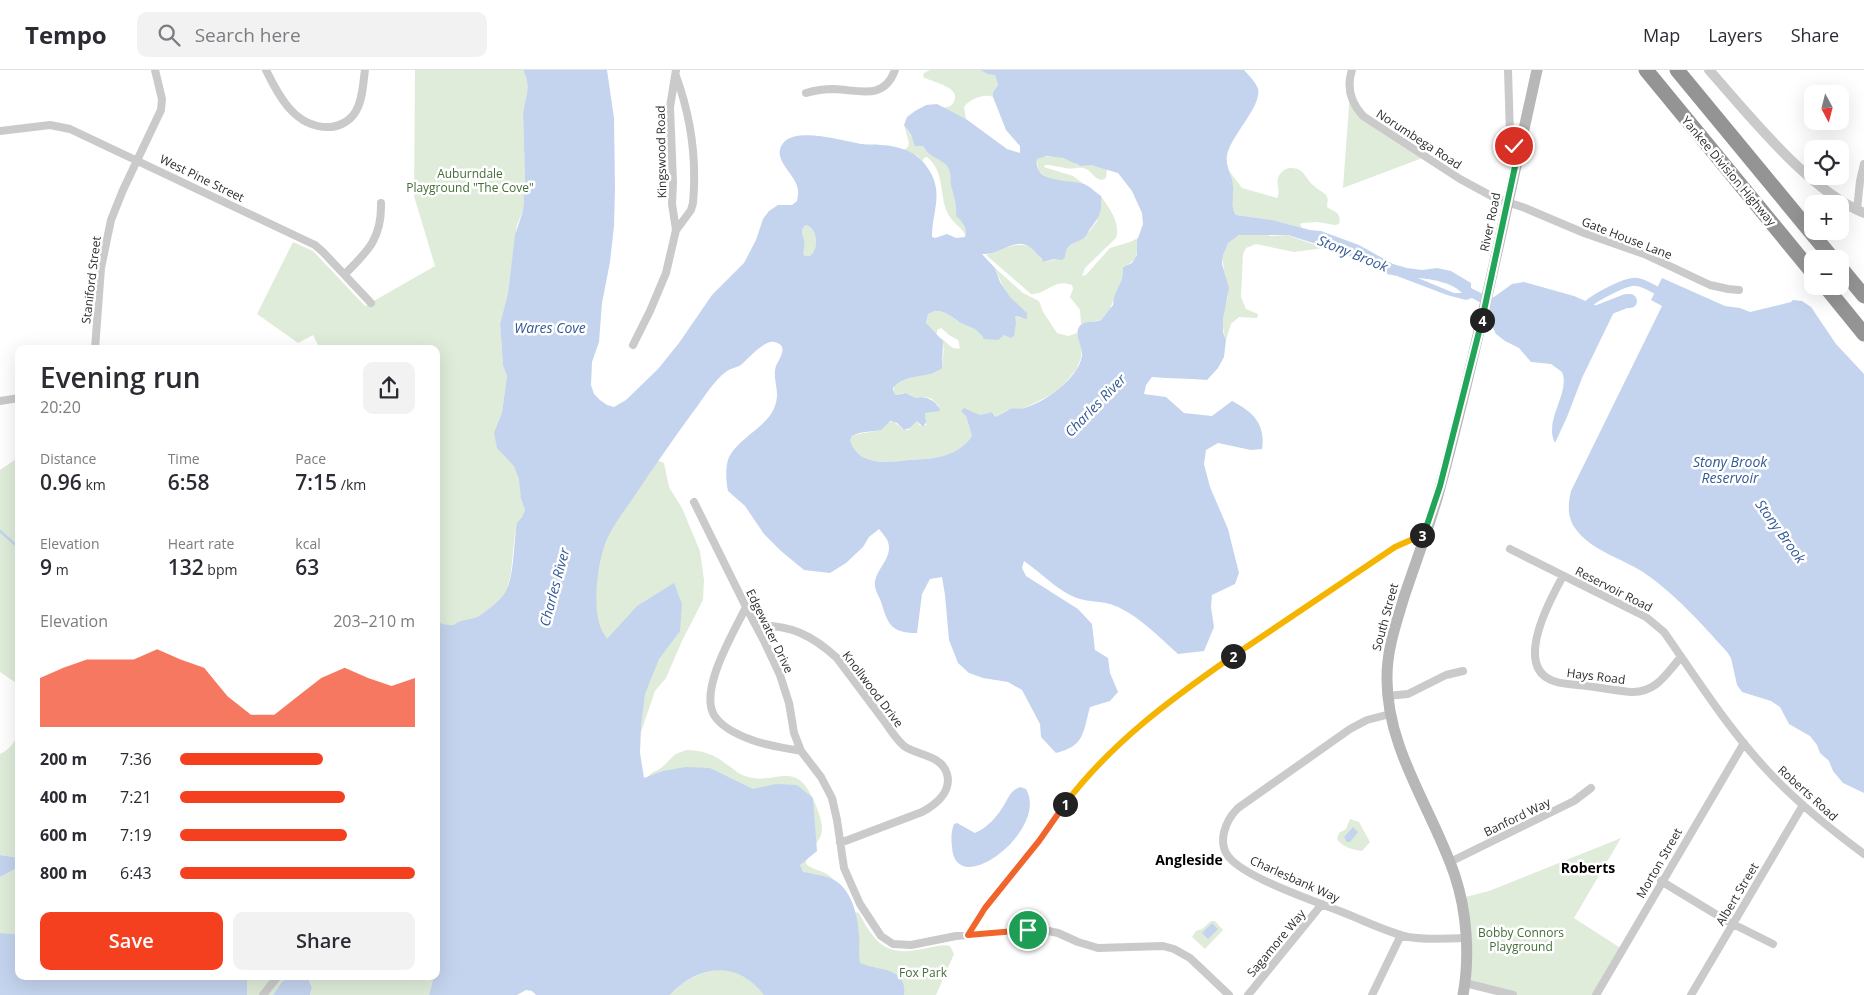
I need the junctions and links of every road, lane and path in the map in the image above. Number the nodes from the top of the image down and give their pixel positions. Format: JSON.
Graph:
{"nodes":[{"id":1,"x":155,"y":70,"type":"edge"},
{"id":2,"x":266,"y":70,"type":"edge"},
{"id":3,"x":366,"y":70,"type":"edge"},
{"id":4,"x":895,"y":70,"type":"edge"},
{"id":5,"x":1352,"y":70,"type":"edge"},
{"id":6,"x":1508,"y":70,"type":"edge"},
{"id":7,"x":1536,"y":70,"type":"edge"},
{"id":8,"x":1646,"y":70,"type":"edge"},
{"id":9,"x":1678,"y":70,"type":"edge"},
{"id":10,"x":1709,"y":70,"type":"edge"},
{"id":11,"x":676,"y":72,"type":"edge"},
{"id":12,"x":806,"y":92,"type":"dead end"},
{"id":13,"x":0,"y":131,"type":"edge"},
{"id":14,"x":1519,"y":148,"type":"junction"},
{"id":15,"x":137,"y":159,"type":"junction"},
{"id":16,"x":1864,"y":164,"type":"edge"},
{"id":17,"x":381,"y":203,"type":"dead end"},
{"id":18,"x":1508,"y":203,"type":"junction"},
{"id":19,"x":1861,"y":211,"type":"edge"},
{"id":20,"x":676,"y":230,"type":"junction"},
{"id":21,"x":1826,"y":250,"type":"edge"},
{"id":22,"x":1804,"y":262,"type":"edge"},
{"id":23,"x":345,"y":274,"type":"junction"},
{"id":24,"x":1849,"y":278,"type":"edge"},
{"id":25,"x":1739,"y":290,"type":"dead end"},
{"id":26,"x":1832,"y":295,"type":"edge"},
{"id":27,"x":1864,"y":296,"type":"edge"},
{"id":28,"x":1486,"y":302,"type":"joint"},
{"id":29,"x":371,"y":303,"type":"dead end"},
{"id":30,"x":1864,"y":334,"type":"edge"},
{"id":31,"x":95,"y":345,"type":"edge"},
{"id":32,"x":633,"y":345,"type":"dead end"},
{"id":33,"x":15,"y":399,"type":"edge"},
{"id":34,"x":0,"y":401,"type":"edge"},
{"id":35,"x":694,"y":502,"type":"dead end"},
{"id":36,"x":1424,"y":534,"type":"junction"},
{"id":37,"x":1510,"y":549,"type":"dead end"},
{"id":38,"x":1563,"y":576,"type":"junction"},
{"id":39,"x":746,"y":607,"type":"junction"},
{"id":40,"x":757,"y":626,"type":"junction"},
{"id":41,"x":1681,"y":657,"type":"junction"},
{"id":42,"x":1463,"y":670,"type":"dead end"},
{"id":43,"x":1387,"y":696,"type":"junction"},
{"id":44,"x":1390,"y":714,"type":"junction"},
{"id":45,"x":1744,"y":743,"type":"junction"},
{"id":46,"x":801,"y":751,"type":"junction"},
{"id":47,"x":1591,"y":788,"type":"dead end"},
{"id":48,"x":1803,"y":805,"type":"junction"},
{"id":49,"x":840,"y":843,"type":"junction"},
{"id":50,"x":1864,"y":854,"type":"edge"},
{"id":51,"x":1450,"y":862,"type":"junction"},
{"id":52,"x":1662,"y":881,"type":"junction"},
{"id":53,"x":1322,"y":904,"type":"junction"},
{"id":54,"x":1732,"y":923,"type":"junction"},
{"id":55,"x":968,"y":935,"type":"junction"},
{"id":56,"x":1401,"y":935,"type":"junction"},
{"id":57,"x":1465,"y":938,"type":"junction"},
{"id":58,"x":1774,"y":944,"type":"dead end"},
{"id":59,"x":275,"y":980,"type":"edge"},
{"id":60,"x":1465,"y":983,"type":"junction"},
{"id":61,"x":263,"y":995,"type":"edge"},
{"id":62,"x":1229,"y":995,"type":"edge"},
{"id":63,"x":1248,"y":995,"type":"edge"},
{"id":64,"x":1372,"y":995,"type":"edge"},
{"id":65,"x":1463,"y":995,"type":"edge"},
{"id":66,"x":1513,"y":995,"type":"edge"},
{"id":67,"x":1596,"y":995,"type":"edge"},
{"id":68,"x":1691,"y":995,"type":"edge"}],
"edges":[{"from":1,"to":15,"type":"street","name":"Staniford Street"},
{"from":2,"to":3,"type":"street"},
{"from":4,"to":12,"type":"street"},
{"from":5,"to":18,"type":"street","name":"Norumbega Road"},
{"from":6,"to":14,"type":"street"},
{"from":7,"to":14,"type":"main road","name":"River Road"},
{"from":8,"to":22,"type":"highway","name":"Yankee Division Highway"},
{"from":9,"to":21,"type":"highway","name":"Yankee Division Highway"},
{"from":10,"to":19,"type":"street"},
{"from":11,"to":20,"type":"street","name":"Kingswood Road"},
{"from":11,"to":20,"type":"street","name":"Kingswood Road"},
{"from":13,"to":15,"type":"street","name":"West Pine Street"},
{"from":14,"to":18,"type":"main road","name":"River Road"},
{"from":15,"to":23,"type":"street","name":"West Pine Street"},
{"from":15,"to":31,"type":"street","name":"Staniford Street"},
{"from":16,"to":19,"type":"street"},
{"from":17,"to":23,"type":"street"},
{"from":18,"to":25,"type":"street","name":"Gate House Lane"},
{"from":18,"to":28,"type":"main road","name":"River Road"},
{"from":20,"to":32,"type":"street","name":"Kingswood Road"},
{"from":23,"to":29,"type":"street","name":"West Pine Street"},
{"from":24,"to":27,"type":"highway"},
{"from":26,"to":30,"type":"highway"},
{"from":28,"to":36,"type":"main road","name":"South Street"},
{"from":33,"to":34,"type":"street"},
{"from":35,"to":39,"type":"street","name":"Edgewater Drive"},
{"from":36,"to":43,"type":"main road","name":"South Street"},
{"from":36,"to":55,"type":"street"},
{"from":37,"to":38,"type":"street","name":"Reservoir Road"},
{"from":38,"to":41,"type":"street","name":"Reservoir Road"},
{"from":38,"to":41,"type":"street","name":"Hays Road"},
{"from":39,"to":40,"type":"street","name":"Edgewater Drive"},
{"from":39,"to":46,"type":"street"},
{"from":40,"to":46,"type":"street","name":"Edgewater Drive"},
{"from":40,"to":49,"type":"street","name":"Knollwood Drive"},
{"from":41,"to":45,"type":"street","name":"Reservoir Road"},
{"from":42,"to":43,"type":"street"},
{"from":43,"to":44,"type":"main road","name":"South Street"},
{"from":44,"to":51,"type":"main road","name":"South Street"},
{"from":44,"to":53,"type":"street","name":"Charlesbank Way"},
{"from":45,"to":48,"type":"street","name":"Roberts Road"},
{"from":45,"to":52,"type":"street","name":"Morton Street"},
{"from":46,"to":49,"type":"street","name":"Edgewater Drive"},
{"from":47,"to":51,"type":"street","name":"Banford Way"},
{"from":48,"to":50,"type":"street","name":"Roberts Road"},
{"from":48,"to":54,"type":"street","name":"Albert Street"},
{"from":49,"to":55,"type":"street","name":"Edgewater Drive"},
{"from":51,"to":57,"type":"main road","name":"South Street"},
{"from":52,"to":54,"type":"street"},
{"from":52,"to":67,"type":"street","name":"Morton Street"},
{"from":53,"to":56,"type":"street","name":"Charlesbank Way"},
{"from":53,"to":63,"type":"street","name":"Sagamore Way"},
{"from":54,"to":58,"type":"street"},
{"from":54,"to":68,"type":"street","name":"Albert Street"},
{"from":55,"to":62,"type":"street","name":"Edgewater Drive"},
{"from":56,"to":57,"type":"street","name":"Charlesbank Way"},
{"from":56,"to":64,"type":"street"},
{"from":57,"to":60,"type":"main road","name":"South Street"},
{"from":59,"to":61,"type":"street"},
{"from":60,"to":65,"type":"main road","name":"South Street"},
{"from":60,"to":66,"type":"street"}]}
